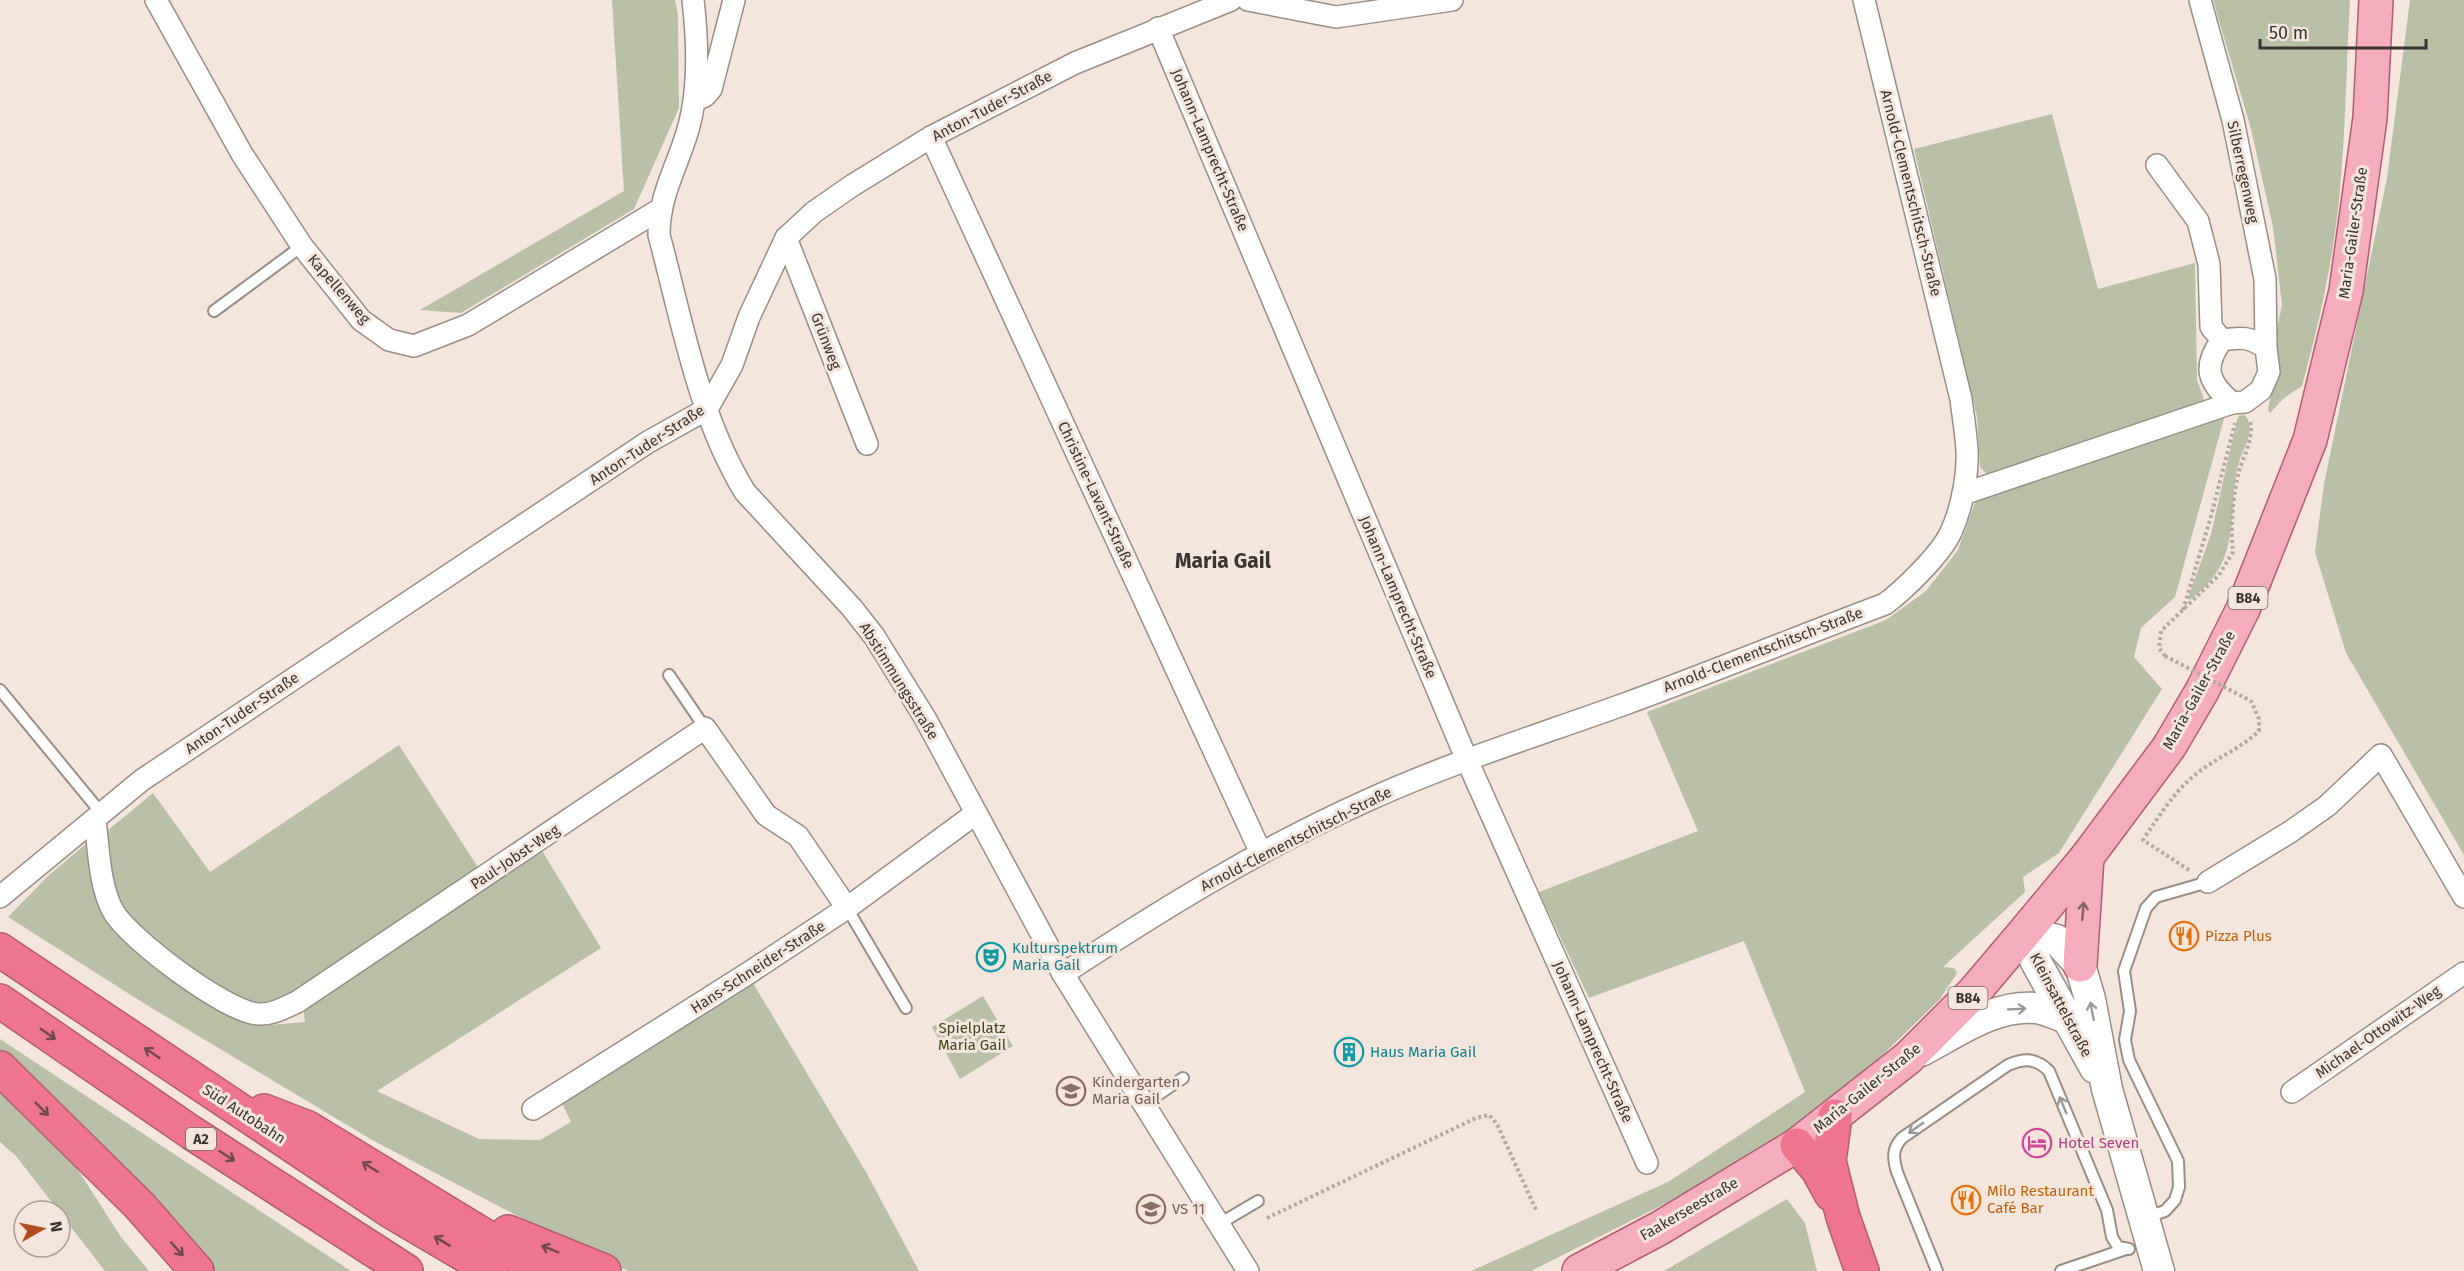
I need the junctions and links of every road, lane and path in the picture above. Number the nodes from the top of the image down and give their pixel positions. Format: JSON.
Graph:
{"nodes":[{"id":1,"x":156,"y":0,"type":"edge"},
{"id":2,"x":693,"y":0,"type":"edge"},
{"id":3,"x":734,"y":0,"type":"edge"},
{"id":4,"x":1231,"y":0,"type":"edge"},
{"id":5,"x":1248,"y":0,"type":"edge"},
{"id":6,"x":1452,"y":0,"type":"edge"},
{"id":7,"x":1864,"y":0,"type":"edge"},
{"id":8,"x":2200,"y":0,"type":"edge"},
{"id":9,"x":2376,"y":0,"type":"edge"},
{"id":10,"x":1158,"y":28,"type":"junction"},
{"id":11,"x":696,"y":100,"type":"junction"},
{"id":12,"x":931,"y":137,"type":"junction"},
{"id":13,"x":2157,"y":165,"type":"dead end"},
{"id":14,"x":659,"y":210,"type":"junction"},
{"id":15,"x":786,"y":238,"type":"junction"},
{"id":16,"x":302,"y":246,"type":"junction"},
{"id":17,"x":214,"y":311,"type":"dead end"},
{"id":18,"x":2222,"y":340,"type":"junction"},
{"id":19,"x":2266,"y":348,"type":"junction"},
{"id":20,"x":2239,"y":403,"type":"junction"},
{"id":21,"x":706,"y":409,"type":"junction"},
{"id":22,"x":867,"y":444,"type":"dead end"},
{"id":23,"x":1963,"y":494,"type":"junction"},
{"id":24,"x":2183,"y":611,"type":"junction"},
{"id":25,"x":669,"y":675,"type":"dead end"},
{"id":26,"x":0,"y":690,"type":"edge"},
{"id":27,"x":705,"y":728,"type":"junction"},
{"id":28,"x":1467,"y":760,"type":"junction"},
{"id":29,"x":975,"y":814,"type":"junction"},
{"id":30,"x":99,"y":817,"type":"junction"},
{"id":31,"x":1261,"y":853,"type":"junction"},
{"id":32,"x":2087,"y":857,"type":"junction"},
{"id":33,"x":2208,"y":882,"type":"junction"},
{"id":34,"x":0,"y":897,"type":"edge"},
{"id":35,"x":2464,"y":897,"type":"edge"},
{"id":36,"x":847,"y":909,"type":"junction"},
{"id":37,"x":2024,"y":933,"type":"junction"},
{"id":38,"x":0,"y":951,"type":"edge"},
{"id":39,"x":2080,"y":965,"type":"junction"},
{"id":40,"x":2464,"y":973,"type":"edge"},
{"id":41,"x":1063,"y":974,"type":"junction"},
{"id":42,"x":0,"y":1001,"type":"edge"},
{"id":43,"x":906,"y":1008,"type":"dead end"},
{"id":44,"x":2067,"y":1018,"type":"junction"},
{"id":45,"x":1908,"y":1058,"type":"junction"},
{"id":46,"x":0,"y":1068,"type":"edge"},
{"id":47,"x":1183,"y":1078,"type":"dead end"},
{"id":48,"x":201,"y":1086,"type":"junction"},
{"id":49,"x":2107,"y":1089,"type":"junction"},
{"id":50,"x":2292,"y":1092,"type":"dead end"},
{"id":51,"x":1144,"y":1104,"type":"junction"},
{"id":52,"x":533,"y":1109,"type":"dead end"},
{"id":53,"x":1835,"y":1116,"type":"junction"},
{"id":54,"x":1797,"y":1145,"type":"junction"},
{"id":55,"x":1647,"y":1163,"type":"dead end"},
{"id":56,"x":420,"y":1197,"type":"junction"},
{"id":57,"x":1258,"y":1201,"type":"dead end"},
{"id":58,"x":1537,"y":1212,"type":"dead end"},
{"id":59,"x":1843,"y":1217,"type":"junction"},
{"id":60,"x":1268,"y":1218,"type":"dead end"},
{"id":61,"x":1220,"y":1224,"type":"junction"},
{"id":62,"x":2142,"y":1236,"type":"junction"},
{"id":63,"x":197,"y":1271,"type":"edge"},
{"id":64,"x":406,"y":1271,"type":"edge"},
{"id":65,"x":492,"y":1271,"type":"edge"},
{"id":66,"x":542,"y":1271,"type":"edge"},
{"id":67,"x":604,"y":1271,"type":"edge"},
{"id":68,"x":1248,"y":1271,"type":"edge"},
{"id":69,"x":1579,"y":1271,"type":"edge"},
{"id":70,"x":1862,"y":1271,"type":"edge"},
{"id":71,"x":1936,"y":1271,"type":"edge"},
{"id":72,"x":2061,"y":1271,"type":"edge"},
{"id":73,"x":2159,"y":1271,"type":"edge"}],
"edges":[{"from":1,"to":16,"type":"street","name":"Kapellenweg"},
{"from":2,"to":11,"type":"street","name":"Abstimmungsstraße"},
{"from":3,"to":11,"type":"street"},
{"from":4,"to":10,"type":"street","name":"Anton-Tuder-Straße"},
{"from":5,"to":6,"type":"street"},
{"from":7,"to":23,"type":"street","name":"Arnold-Clementschitsch-Straße"},
{"from":8,"to":19,"type":"street","name":"Silberregenweg"},
{"from":9,"to":32,"type":"main road","name":"Maria-Gailer-Straße","number":"B84"},
{"from":10,"to":12,"type":"street","name":"Anton-Tuder-Straße"},
{"from":10,"to":28,"type":"street","name":"Johann-Lamprecht-Straße"},
{"from":11,"to":14,"type":"street","name":"Abstimmungsstraße"},
{"from":12,"to":15,"type":"street","name":"Anton-Tuder-Straße"},
{"from":12,"to":31,"type":"street","name":"Christine-Lavant-Straße"},
{"from":13,"to":18,"type":"street"},
{"from":14,"to":16,"type":"street","name":"Kapellenweg"},
{"from":14,"to":21,"type":"street","name":"Abstimmungsstraße"},
{"from":15,"to":21,"type":"street","name":"Anton-Tuder-Straße"},
{"from":15,"to":22,"type":"street","name":"Grünweg"},
{"from":16,"to":17,"type":"lane"},
{"from":18,"to":19,"type":"street"},
{"from":18,"to":20,"type":"street"},
{"from":19,"to":20,"type":"street","name":"Silberregenweg"},
{"from":20,"to":23,"type":"street","name":"Silberregenweg"},
{"from":20,"to":24,"type":"path"},
{"from":20,"to":24,"type":"path"},
{"from":21,"to":29,"type":"street","name":"Abstimmungsstraße"},
{"from":21,"to":30,"type":"street","name":"Anton-Tuder-Straße"},
{"from":23,"to":28,"type":"street","name":"Arnold-Clementschitsch-Straße"},
{"from":24,"to":33,"type":"path","bridge":true},
{"from":25,"to":27,"type":"lane"},
{"from":26,"to":30,"type":"lane"},
{"from":27,"to":30,"type":"street","name":"Paul-Jobst-Weg"},
{"from":27,"to":36,"type":"street"},
{"from":28,"to":31,"type":"street","name":"Arnold-Clementschitsch-Straße"},
{"from":28,"to":55,"type":"street","name":"Johann-Lamprecht-Straße"},
{"from":29,"to":36,"type":"street","name":"Hans-Schneider-Straße"},
{"from":29,"to":41,"type":"street","name":"Abstimmungsstraße"},
{"from":30,"to":34,"type":"street","name":"Anton-Tuder-Straße"},
{"from":31,"to":41,"type":"street","name":"Arnold-Clementschitsch-Straße"},
{"from":32,"to":37,"type":"main road","name":"Maria-Gailer-Straße","number":"B84"},
{"from":39,"to":32,"type":"main road","one_way":true},
{"from":33,"to":35,"type":"street"},
{"from":33,"to":62,"type":"lane"},
{"from":36,"to":43,"type":"lane"},
{"from":36,"to":52,"type":"street","name":"Hans-Schneider-Straße"},
{"from":37,"to":39,"type":"main road","name":"Kleinsattelstraße"},
{"from":37,"to":44,"type":"main road","name":"Kleinsattelstraße"},
{"from":37,"to":45,"type":"main road","name":"Maria-Gailer-Straße","number":"B84"},
{"from":48,"to":38,"type":"highway","name":"Süd Autobahn","one_way":true},
{"from":49,"to":39,"type":"main road","name":"Kleinsattelstraße","one_way":true},
{"from":40,"to":50,"type":"street","name":"Michael-Ottowitz-Weg"},
{"from":41,"to":51,"type":"street","name":"Abstimmungsstraße"},
{"from":42,"to":64,"type":"highway","number":"A2","one_way":true},
{"from":45,"to":44,"type":"main road","one_way":true},
{"from":44,"to":49,"type":"main road","name":"Kleinsattelstraße"},
{"from":45,"to":53,"type":"main road","name":"Maria-Gailer-Straße","number":"B84"},
{"from":46,"to":63,"type":"highway","one_way":true},
{"from":47,"to":51,"type":"lane"},
{"from":56,"to":48,"type":"highway","one_way":true},
{"from":65,"to":48,"type":"highway","name":"Süd Autobahn","one_way":true},
{"from":49,"to":62,"type":"main road","name":"Kleinsattelstraße"},
{"from":51,"to":61,"type":"street","name":"Abstimmungsstraße"},
{"from":53,"to":54,"type":"main road","name":"Maria-Gailer-Straße","number":"B84"},
{"from":53,"to":59,"type":"highway"},
{"from":54,"to":59,"type":"highway"},
{"from":54,"to":69,"type":"main road","name":"Faakerseestraße","number":"B84"},
{"from":56,"to":66,"type":"highway"},
{"from":67,"to":56,"type":"highway","one_way":true},
{"from":57,"to":61,"type":"lane"},
{"from":58,"to":60,"type":"path"},
{"from":59,"to":70,"type":"highway"},
{"from":61,"to":68,"type":"street","name":"Abstimmungsstraße"},
{"from":62,"to":71,"type":"lane","one_way":true},
{"from":62,"to":72,"type":"lane"},
{"from":62,"to":73,"type":"main road","name":"Kleinsattelstraße"}]}
